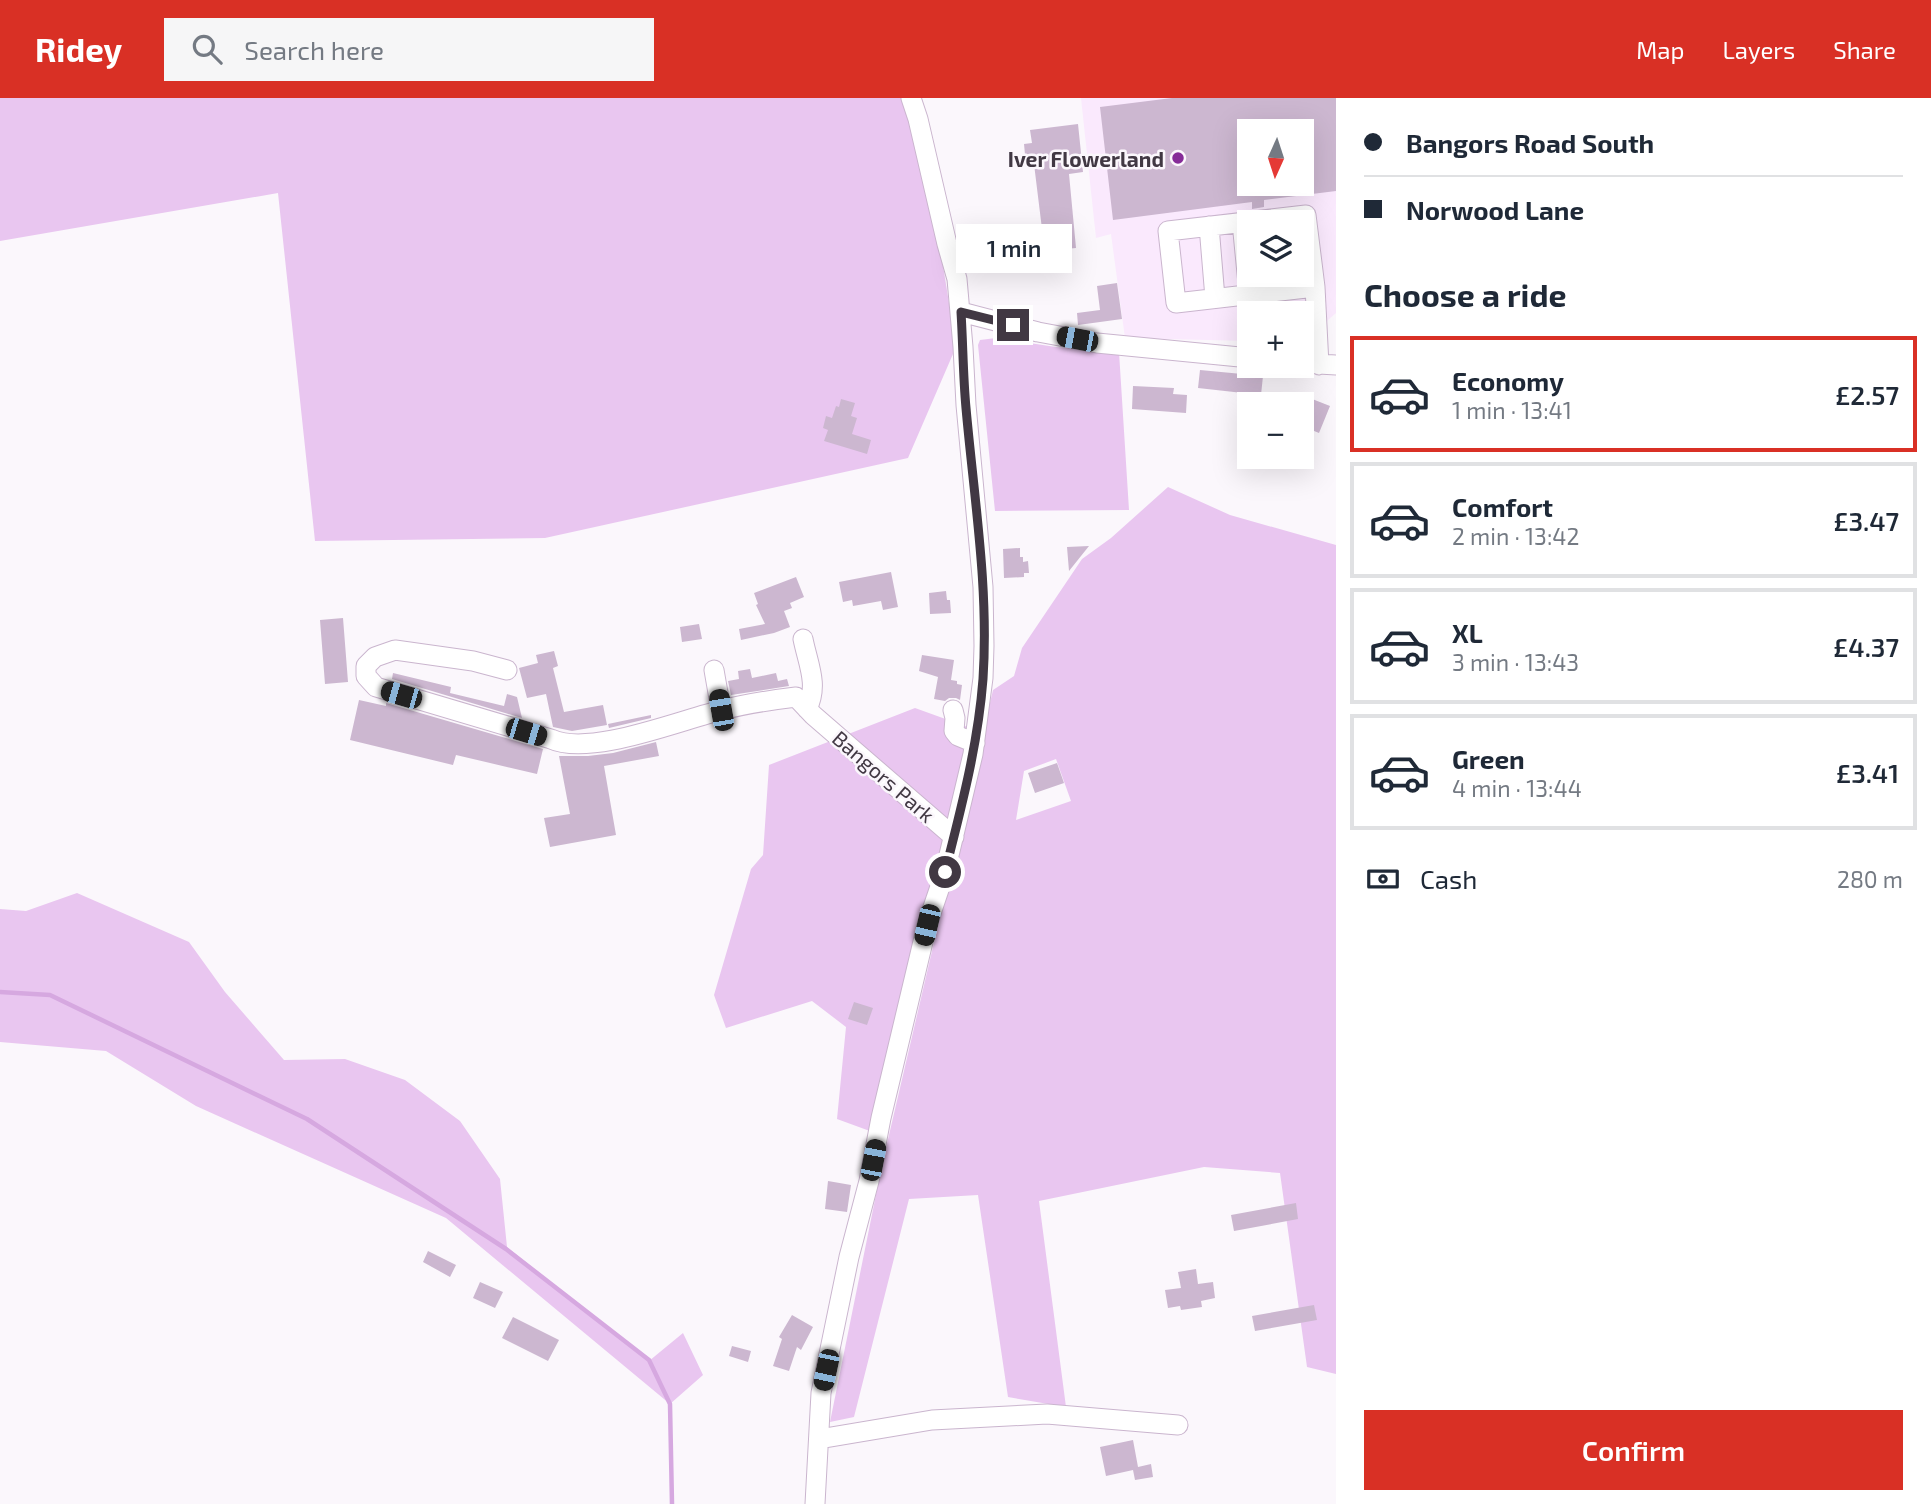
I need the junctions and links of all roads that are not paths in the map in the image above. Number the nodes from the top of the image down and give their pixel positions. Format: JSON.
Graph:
{"nodes":[{"id":1,"x":911,"y":98,"type":"edge"},
{"id":2,"x":1237,"y":223,"type":"edge"},
{"id":3,"x":1209,"y":226,"type":"junction"},
{"id":4,"x":1314,"y":279,"type":"edge"},
{"id":5,"x":1248,"y":287,"type":"edge"},
{"id":6,"x":1270,"y":287,"type":"edge"},
{"id":7,"x":1315,"y":287,"type":"joint"},
{"id":8,"x":1249,"y":295,"type":"junction"},
{"id":9,"x":1215,"y":298,"type":"junction"},
{"id":10,"x":961,"y":312,"type":"junction"},
{"id":11,"x":1237,"y":357,"type":"edge"},
{"id":12,"x":1319,"y":364,"type":"edge"},
{"id":13,"x":803,"y":639,"type":"dead end"},
{"id":14,"x":507,"y":670,"type":"dead end"},
{"id":15,"x":714,"y":670,"type":"dead end"},
{"id":16,"x":721,"y":710,"type":"junction"},
{"id":17,"x":953,"y":710,"type":"dead end"},
{"id":18,"x":810,"y":712,"type":"junction"},
{"id":19,"x":975,"y":743,"type":"junction"},
{"id":20,"x":954,"y":837,"type":"junction"},
{"id":21,"x":1178,"y":1425,"type":"dead end"},
{"id":22,"x":819,"y":1439,"type":"junction"},
{"id":23,"x":815,"y":1504,"type":"edge"}],
"edges":[{"from":1,"to":10,"type":"street"},
{"from":2,"to":3,"type":"street"},
{"from":3,"to":9,"type":"street"},
{"from":3,"to":9,"type":"street"},
{"from":4,"to":7,"type":"street"},
{"from":5,"to":8,"type":"street"},
{"from":6,"to":8,"type":"street"},
{"from":7,"to":12,"type":"street"},
{"from":8,"to":9,"type":"street"},
{"from":10,"to":11,"type":"street"},
{"from":10,"to":19,"type":"street"},
{"from":13,"to":18,"type":"street"},
{"from":14,"to":16,"type":"street"},
{"from":15,"to":16,"type":"street"},
{"from":16,"to":18,"type":"street"},
{"from":17,"to":19,"type":"street"},
{"from":18,"to":20,"type":"street","name":"Bangors Park"},
{"from":19,"to":20,"type":"street"},
{"from":20,"to":22,"type":"street"},
{"from":21,"to":22,"type":"street"},
{"from":22,"to":23,"type":"street"}]}
